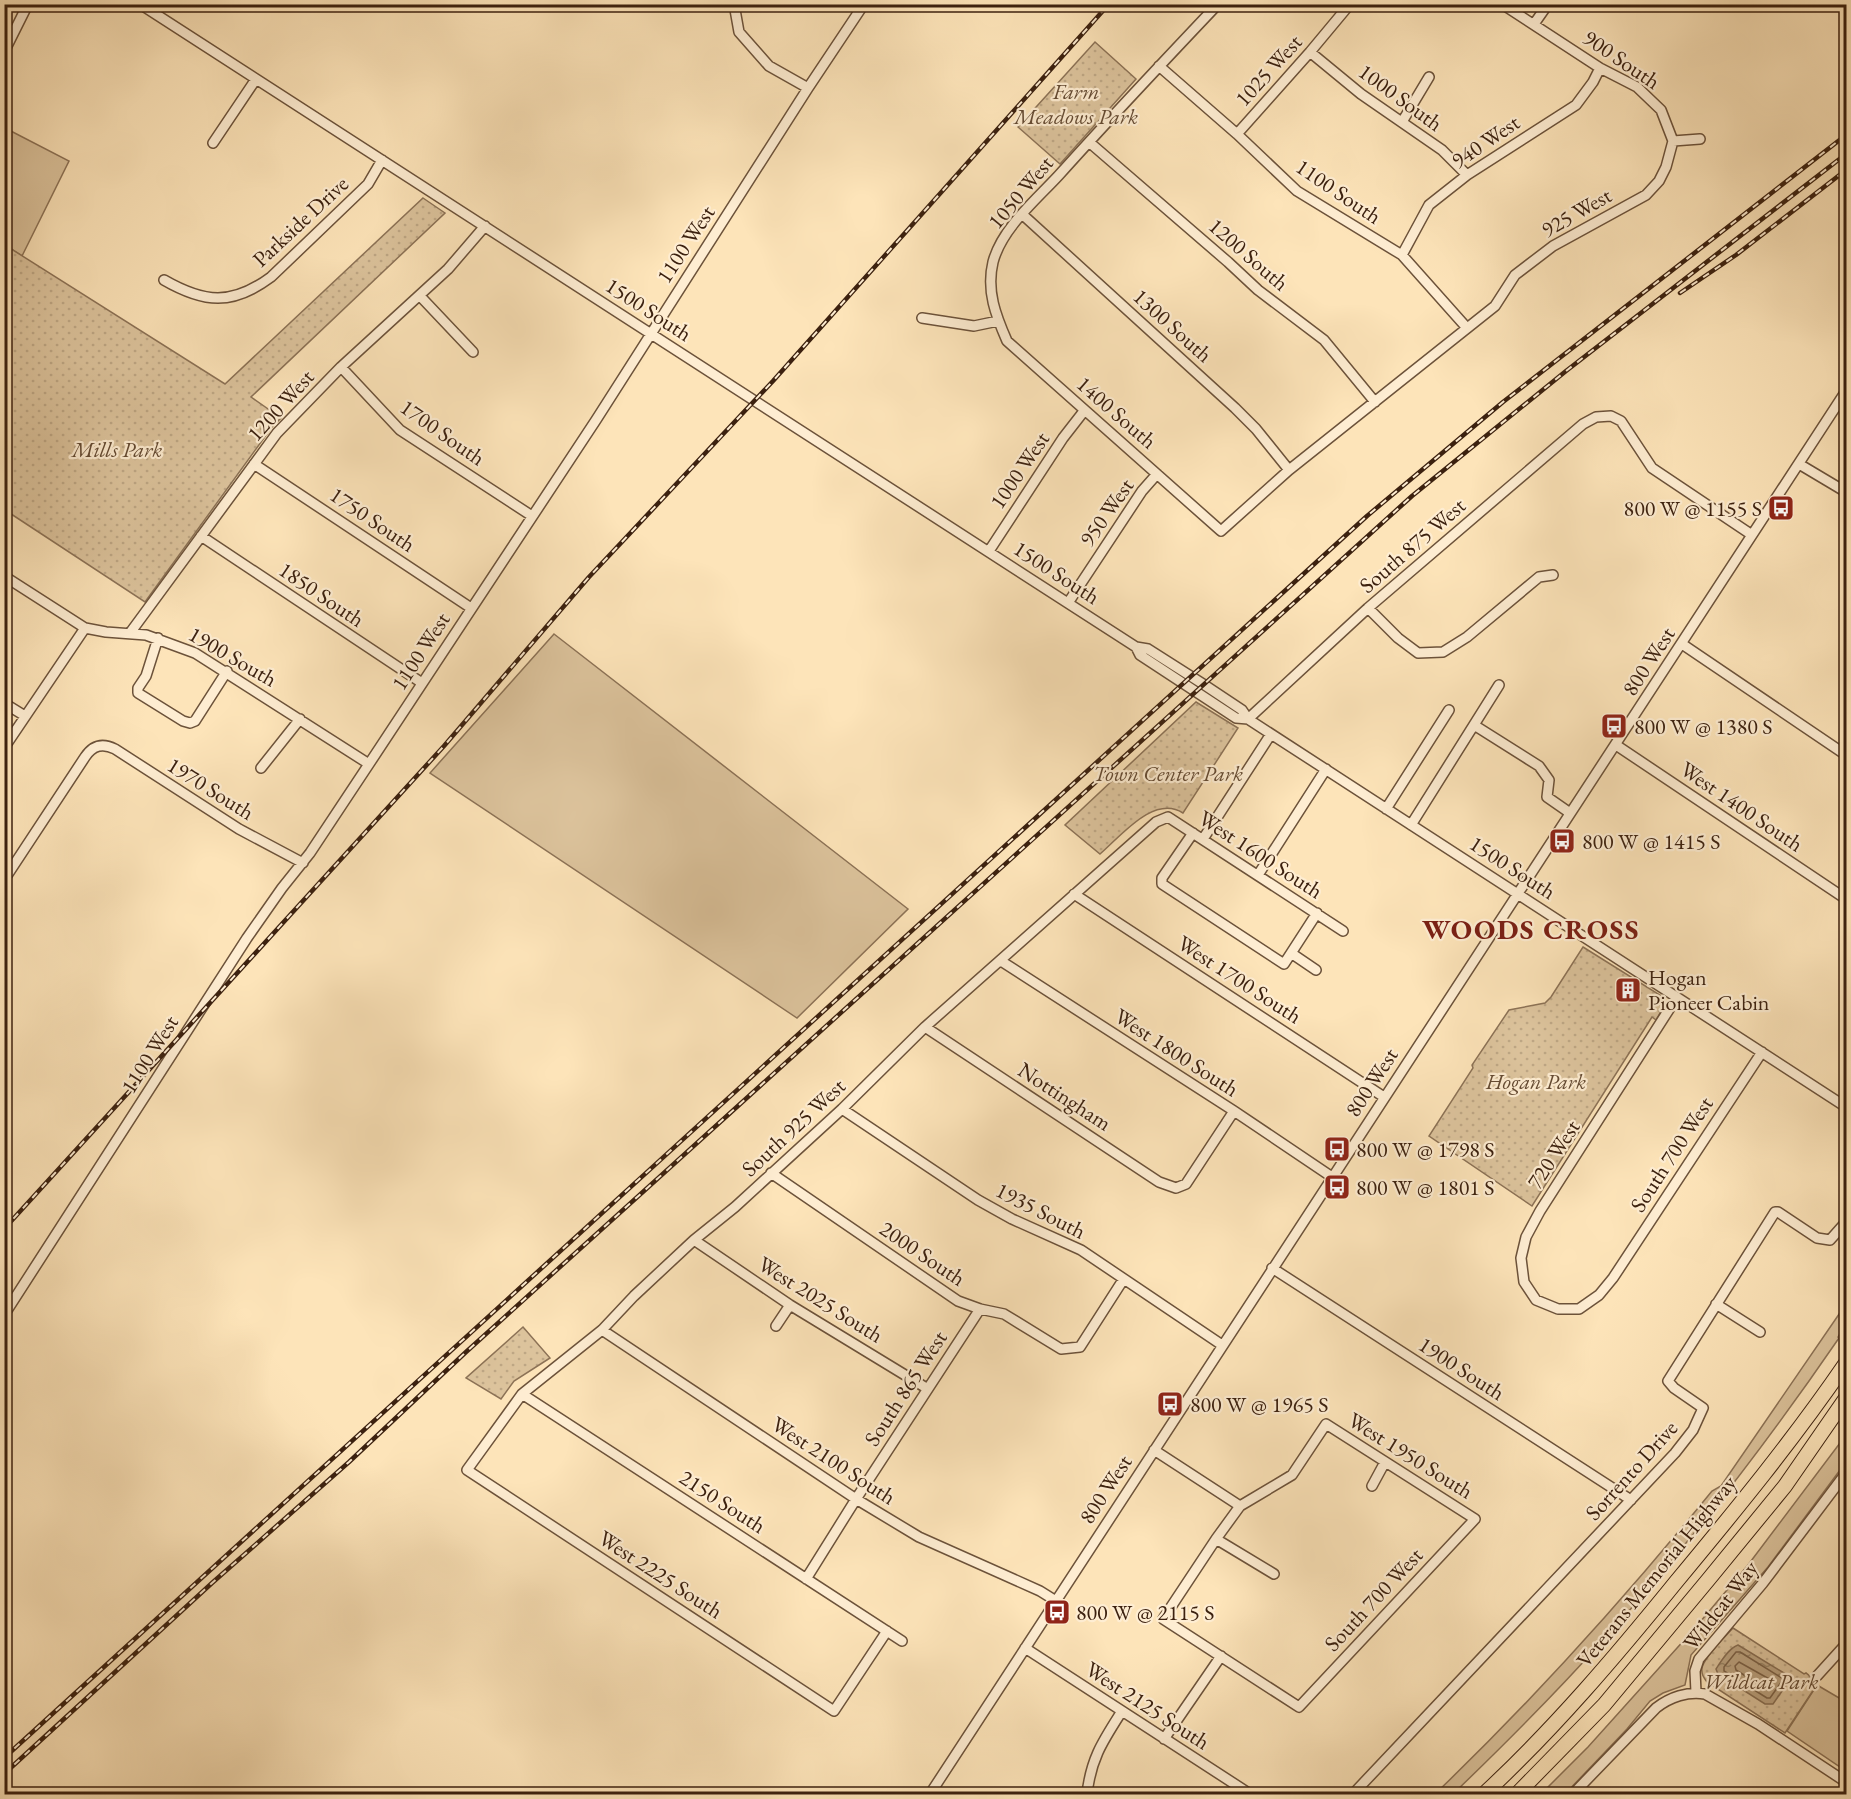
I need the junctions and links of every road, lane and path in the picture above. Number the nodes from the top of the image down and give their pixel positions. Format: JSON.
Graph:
{"nodes":[{"id":1,"x":28,"y":4,"type":"edge"},
{"id":2,"x":140,"y":4,"type":"edge"},
{"id":3,"x":734,"y":4,"type":"edge"},
{"id":4,"x":864,"y":4,"type":"edge"},
{"id":5,"x":1218,"y":4,"type":"edge"},
{"id":6,"x":1350,"y":4,"type":"edge"},
{"id":7,"x":1502,"y":4,"type":"edge"},
{"id":8,"x":1548,"y":4,"type":"edge"},
{"id":9,"x":1534,"y":24,"type":"junction"},
{"id":10,"x":4,"y":52,"type":"edge"},
{"id":11,"x":1311,"y":52,"type":"junction"},
{"id":12,"x":1159,"y":66,"type":"junction"},
{"id":13,"x":1600,"y":68,"type":"junction"},
{"id":14,"x":1429,"y":77,"type":"dead end"},
{"id":15,"x":256,"y":79,"type":"junction"},
{"id":16,"x":808,"y":88,"type":"junction"},
{"id":17,"x":1402,"y":122,"type":"junction"},
{"id":18,"x":1237,"y":134,"type":"junction"},
{"id":19,"x":1700,"y":139,"type":"dead end"},
{"id":20,"x":1673,"y":141,"type":"junction"},
{"id":21,"x":1089,"y":142,"type":"junction"},
{"id":22,"x":213,"y":143,"type":"dead end"},
{"id":23,"x":382,"y":160,"type":"junction"},
{"id":24,"x":1467,"y":175,"type":"junction"},
{"id":25,"x":1023,"y":215,"type":"junction"},
{"id":26,"x":485,"y":226,"type":"junction"},
{"id":27,"x":1402,"y":255,"type":"junction"},
{"id":28,"x":164,"y":280,"type":"dead end"},
{"id":29,"x":420,"y":296,"type":"junction"},
{"id":30,"x":922,"y":318,"type":"dead end"},
{"id":31,"x":997,"y":319,"type":"junction"},
{"id":32,"x":1463,"y":331,"type":"junction"},
{"id":33,"x":651,"y":334,"type":"junction"},
{"id":34,"x":473,"y":352,"type":"dead end"},
{"id":35,"x":341,"y":367,"type":"junction"},
{"id":36,"x":1846,"y":391,"type":"edge"},
{"id":37,"x":1375,"y":402,"type":"junction"},
{"id":38,"x":1084,"y":411,"type":"junction"},
{"id":39,"x":254,"y":464,"type":"junction"},
{"id":40,"x":1799,"y":464,"type":"junction"},
{"id":41,"x":1288,"y":470,"type":"junction"},
{"id":42,"x":1158,"y":474,"type":"junction"},
{"id":43,"x":1846,"y":492,"type":"edge"},
{"id":44,"x":532,"y":516,"type":"junction"},
{"id":45,"x":1752,"y":535,"type":"junction"},
{"id":46,"x":201,"y":536,"type":"junction"},
{"id":47,"x":988,"y":551,"type":"junction"},
{"id":48,"x":1552,"y":575,"type":"dead end"},
{"id":49,"x":4,"y":576,"type":"edge"},
{"id":50,"x":1068,"y":603,"type":"junction"},
{"id":51,"x":471,"y":608,"type":"junction"},
{"id":52,"x":1368,"y":608,"type":"junction"},
{"id":53,"x":85,"y":628,"type":"junction"},
{"id":54,"x":130,"y":633,"type":"junction"},
{"id":55,"x":159,"y":638,"type":"junction"},
{"id":56,"x":1682,"y":644,"type":"junction"},
{"id":57,"x":227,"y":671,"type":"junction"},
{"id":58,"x":422,"y":683,"type":"junction"},
{"id":59,"x":1499,"y":685,"type":"dead end"},
{"id":60,"x":4,"y":703,"type":"edge"},
{"id":61,"x":1449,"y":710,"type":"dead end"},
{"id":62,"x":25,"y":716,"type":"junction"},
{"id":63,"x":300,"y":719,"type":"junction"},
{"id":64,"x":1248,"y":719,"type":"junction"},
{"id":65,"x":1474,"y":725,"type":"junction"},
{"id":66,"x":1271,"y":734,"type":"junction"},
{"id":67,"x":1616,"y":745,"type":"junction"},
{"id":68,"x":4,"y":748,"type":"edge"},
{"id":69,"x":1846,"y":755,"type":"edge"},
{"id":70,"x":369,"y":764,"type":"junction"},
{"id":71,"x":261,"y":768,"type":"dead end"},
{"id":72,"x":1326,"y":769,"type":"junction"},
{"id":73,"x":1386,"y":809,"type":"junction"},
{"id":74,"x":1570,"y":813,"type":"junction"},
{"id":75,"x":1156,"y":822,"type":"joint"},
{"id":76,"x":1411,"y":825,"type":"junction"},
{"id":77,"x":1193,"y":832,"type":"junction"},
{"id":78,"x":1203,"y":839,"type":"junction"},
{"id":79,"x":303,"y":863,"type":"junction"},
{"id":80,"x":1258,"y":875,"type":"junction"},
{"id":81,"x":4,"y":880,"type":"edge"},
{"id":82,"x":1074,"y":894,"type":"junction"},
{"id":83,"x":1518,"y":894,"type":"junction"},
{"id":84,"x":1846,"y":899,"type":"edge"},
{"id":85,"x":1317,"y":913,"type":"junction"},
{"id":86,"x":1343,"y":931,"type":"dead end"},
{"id":87,"x":1291,"y":953,"type":"junction"},
{"id":88,"x":1001,"y":961,"type":"junction"},
{"id":89,"x":1316,"y":970,"type":"dead end"},
{"id":90,"x":1677,"y":997,"type":"junction"},
{"id":91,"x":925,"y":1027,"type":"junction"},
{"id":92,"x":1762,"y":1052,"type":"junction"},
{"id":93,"x":1384,"y":1097,"type":"junction"},
{"id":94,"x":1846,"y":1107,"type":"edge"},
{"id":95,"x":842,"y":1109,"type":"junction"},
{"id":96,"x":1234,"y":1111,"type":"junction"},
{"id":97,"x":771,"y":1173,"type":"junction"},
{"id":98,"x":1332,"y":1177,"type":"junction"},
{"id":99,"x":1846,"y":1222,"type":"edge"},
{"id":100,"x":694,"y":1240,"type":"junction"},
{"id":101,"x":1272,"y":1268,"type":"junction"},
{"id":102,"x":1613,"y":1278,"type":"joint"},
{"id":103,"x":1123,"y":1280,"type":"junction"},
{"id":104,"x":1716,"y":1304,"type":"junction"},
{"id":105,"x":790,"y":1305,"type":"junction"},
{"id":106,"x":980,"y":1310,"type":"junction"},
{"id":107,"x":4,"y":1315,"type":"edge"},
{"id":108,"x":776,"y":1326,"type":"dead end"},
{"id":109,"x":602,"y":1329,"type":"junction"},
{"id":110,"x":1760,"y":1332,"type":"dead end"},
{"id":111,"x":1222,"y":1345,"type":"junction"},
{"id":112,"x":1846,"y":1363,"type":"edge"},
{"id":113,"x":928,"y":1389,"type":"junction"},
{"id":114,"x":522,"y":1394,"type":"junction"},
{"id":115,"x":1846,"y":1398,"type":"edge"},
{"id":116,"x":1154,"y":1450,"type":"junction"},
{"id":117,"x":1385,"y":1462,"type":"junction"},
{"id":118,"x":467,"y":1470,"type":"joint"},
{"id":119,"x":1846,"y":1473,"type":"edge"},
{"id":120,"x":1372,"y":1486,"type":"dead end"},
{"id":121,"x":856,"y":1499,"type":"junction"},
{"id":122,"x":1631,"y":1500,"type":"junction"},
{"id":123,"x":1240,"y":1506,"type":"junction"},
{"id":124,"x":1476,"y":1519,"type":"joint"},
{"id":125,"x":1216,"y":1539,"type":"junction"},
{"id":126,"x":1274,"y":1574,"type":"dead end"},
{"id":127,"x":806,"y":1579,"type":"junction"},
{"id":128,"x":1056,"y":1601,"type":"junction"},
{"id":129,"x":887,"y":1631,"type":"junction"},
{"id":130,"x":902,"y":1641,"type":"dead end"},
{"id":131,"x":1846,"y":1644,"type":"edge"},
{"id":132,"x":1025,"y":1648,"type":"junction"},
{"id":133,"x":1221,"y":1656,"type":"junction"},
{"id":134,"x":1817,"y":1676,"type":"dead end"},
{"id":135,"x":1696,"y":1692,"type":"junction"},
{"id":136,"x":1122,"y":1711,"type":"junction"},
{"id":137,"x":1164,"y":1738,"type":"junction"},
{"id":138,"x":1846,"y":1782,"type":"edge"},
{"id":139,"x":930,"y":1794,"type":"edge"},
{"id":140,"x":1087,"y":1794,"type":"edge"},
{"id":141,"x":1250,"y":1794,"type":"edge"},
{"id":142,"x":1353,"y":1794,"type":"edge"},
{"id":143,"x":1484,"y":1794,"type":"edge"},
{"id":144,"x":1517,"y":1794,"type":"edge"},
{"id":145,"x":1573,"y":1794,"type":"edge"}],
"edges":[{"from":1,"to":10,"type":"street"},
{"from":2,"to":15,"type":"street","name":"1500 South"},
{"from":3,"to":16,"type":"street"},
{"from":4,"to":16,"type":"street","name":"1100 West"},
{"from":5,"to":12,"type":"street","name":"1050 West"},
{"from":6,"to":11,"type":"street","name":"1025 West"},
{"from":7,"to":9,"type":"street","name":"900 South"},
{"from":8,"to":9,"type":"street"},
{"from":9,"to":13,"type":"street","name":"900 South"},
{"from":11,"to":17,"type":"street","name":"1000 South"},
{"from":11,"to":18,"type":"street","name":"1025 West"},
{"from":12,"to":18,"type":"street","name":"1100 South"},
{"from":12,"to":21,"type":"street","name":"1050 West"},
{"from":13,"to":20,"type":"street","name":"900 South"},
{"from":13,"to":24,"type":"street","name":"940 West"},
{"from":14,"to":17,"type":"street"},
{"from":15,"to":22,"type":"street"},
{"from":15,"to":23,"type":"street","name":"1500 South"},
{"from":16,"to":33,"type":"street","name":"1100 West"},
{"from":17,"to":24,"type":"street","name":"1000 South"},
{"from":18,"to":27,"type":"street","name":"1100 South"},
{"from":19,"to":20,"type":"street"},
{"from":20,"to":32,"type":"street","name":"925 West"},
{"from":21,"to":25,"type":"street","name":"1050 West"},
{"from":21,"to":37,"type":"street","name":"1200 South"},
{"from":23,"to":26,"type":"street","name":"1500 South"},
{"from":23,"to":28,"type":"street","name":"Parkside Drive"},
{"from":24,"to":27,"type":"street","name":"940 West"},
{"from":25,"to":31,"type":"street","name":"1050 West"},
{"from":25,"to":41,"type":"street","name":"1300 South"},
{"from":26,"to":29,"type":"street","name":"1200 West"},
{"from":26,"to":33,"type":"street","name":"1500 South"},
{"from":27,"to":32,"type":"street","name":"1100 South"},
{"from":29,"to":34,"type":"street"},
{"from":29,"to":35,"type":"street","name":"1200 West"},
{"from":30,"to":31,"type":"street"},
{"from":31,"to":38,"type":"street","name":"1400 South"},
{"from":32,"to":37,"type":"street","name":"925 West"},
{"from":33,"to":44,"type":"street","name":"1100 West"},
{"from":33,"to":47,"type":"street","name":"1500 South"},
{"from":35,"to":39,"type":"street","name":"1200 West"},
{"from":35,"to":44,"type":"street","name":"1700 South"},
{"from":36,"to":40,"type":"street","name":"800 West"},
{"from":37,"to":41,"type":"street"},
{"from":38,"to":42,"type":"street","name":"1400 South"},
{"from":38,"to":47,"type":"street","name":"1000 West"},
{"from":39,"to":46,"type":"street","name":"1200 West"},
{"from":39,"to":51,"type":"street","name":"1750 South"},
{"from":40,"to":43,"type":"street"},
{"from":40,"to":45,"type":"street","name":"800 West"},
{"from":41,"to":42,"type":"street","name":"1400 South"},
{"from":42,"to":50,"type":"street","name":"950 West"},
{"from":44,"to":51,"type":"street","name":"1100 West"},
{"from":45,"to":52,"type":"street","name":"South 875 West"},
{"from":45,"to":56,"type":"street","name":"800 West"},
{"from":46,"to":54,"type":"street","name":"1200 West"},
{"from":46,"to":58,"type":"street","name":"1850 South"},
{"from":47,"to":50,"type":"street","name":"1500 South"},
{"from":48,"to":52,"type":"street"},
{"from":49,"to":53,"type":"street","name":"1900 South"},
{"from":50,"to":64,"type":"street","name":"1500 South"},
{"from":51,"to":58,"type":"street","name":"1100 West"},
{"from":52,"to":64,"type":"street","name":"South 875 West"},
{"from":53,"to":54,"type":"street","name":"1900 South"},
{"from":53,"to":62,"type":"street"},
{"from":54,"to":55,"type":"street","name":"1900 South"},
{"from":55,"to":57,"type":"street","name":"1900 South"},
{"from":55,"to":57,"type":"street"},
{"from":56,"to":67,"type":"street","name":"800 West"},
{"from":56,"to":69,"type":"street"},
{"from":57,"to":63,"type":"street","name":"1900 South"},
{"from":58,"to":70,"type":"street","name":"1100 West"},
{"from":59,"to":65,"type":"street"},
{"from":60,"to":62,"type":"street"},
{"from":61,"to":73,"type":"street"},
{"from":62,"to":68,"type":"street"},
{"from":63,"to":70,"type":"street","name":"1900 South"},
{"from":63,"to":71,"type":"street"},
{"from":64,"to":66,"type":"street","name":"1500 South"},
{"from":65,"to":74,"type":"street"},
{"from":65,"to":76,"type":"street"},
{"from":66,"to":72,"type":"street","name":"1500 South"},
{"from":66,"to":78,"type":"street"},
{"from":67,"to":74,"type":"street","name":"800 West"},
{"from":67,"to":84,"type":"street","name":"West 1400 South"},
{"from":70,"to":79,"type":"street","name":"1100 West"},
{"from":72,"to":73,"type":"street","name":"1500 South"},
{"from":72,"to":80,"type":"street"},
{"from":73,"to":76,"type":"street","name":"1500 South"},
{"from":74,"to":83,"type":"street","name":"800 West"},
{"from":75,"to":77,"type":"street","name":"West 1600 South"},
{"from":75,"to":82,"type":"street","name":"South 925 West"},
{"from":76,"to":83,"type":"street","name":"1500 South"},
{"from":77,"to":78,"type":"street","name":"West 1600 South"},
{"from":77,"to":87,"type":"street"},
{"from":78,"to":80,"type":"street","name":"West 1600 South"},
{"from":79,"to":81,"type":"street","name":"1970 South"},
{"from":79,"to":107,"type":"street","name":"1100 West"},
{"from":80,"to":85,"type":"street","name":"West 1600 South"},
{"from":82,"to":88,"type":"street","name":"South 925 West"},
{"from":82,"to":93,"type":"street","name":"West 1700 South"},
{"from":83,"to":90,"type":"street","name":"1500 South"},
{"from":83,"to":93,"type":"street","name":"800 West"},
{"from":85,"to":86,"type":"street","name":"West 1600 South"},
{"from":85,"to":87,"type":"street"},
{"from":87,"to":89,"type":"street"},
{"from":88,"to":91,"type":"street","name":"South 925 West"},
{"from":88,"to":96,"type":"street","name":"West 1800 South"},
{"from":90,"to":92,"type":"street","name":"1500 South"},
{"from":90,"to":102,"type":"street","name":"720 West"},
{"from":91,"to":95,"type":"street","name":"South 925 West"},
{"from":91,"to":96,"type":"street","name":"Nottingham"},
{"from":92,"to":94,"type":"street","name":"1500 South"},
{"from":92,"to":102,"type":"street","name":"South 700 West"},
{"from":93,"to":98,"type":"street","name":"800 West"},
{"from":95,"to":97,"type":"street","name":"South 925 West"},
{"from":95,"to":103,"type":"street","name":"1935 South"},
{"from":96,"to":98,"type":"street","name":"West 1800 South"},
{"from":97,"to":100,"type":"street","name":"South 925 West"},
{"from":97,"to":106,"type":"street","name":"2000 South"},
{"from":98,"to":101,"type":"street","name":"800 West"},
{"from":99,"to":104,"type":"street","name":"Sorrento Drive"},
{"from":100,"to":105,"type":"street","name":"West 2025 South"},
{"from":100,"to":109,"type":"street","name":"South 925 West"},
{"from":101,"to":111,"type":"street","name":"800 West"},
{"from":101,"to":122,"type":"street","name":"1900 South"},
{"from":103,"to":106,"type":"street","name":"2000 South"},
{"from":103,"to":111,"type":"street","name":"1935 South"},
{"from":104,"to":110,"type":"street"},
{"from":104,"to":122,"type":"street","name":"Sorrento Drive"},
{"from":105,"to":108,"type":"street"},
{"from":105,"to":113,"type":"street","name":"West 2025 South"},
{"from":106,"to":113,"type":"street","name":"South 865 West"},
{"from":109,"to":114,"type":"street","name":"South 925 West"},
{"from":109,"to":121,"type":"street","name":"West 2100 South"},
{"from":111,"to":116,"type":"street","name":"800 West"},
{"from":112,"to":143,"type":"highway","name":"Veterans Memorial Highway"},
{"from":113,"to":121,"type":"street","name":"South 865 West"},
{"from":114,"to":118,"type":"street","name":"South 925 West"},
{"from":114,"to":127,"type":"street","name":"2150 South"},
{"from":115,"to":144,"type":"highway","name":"Veterans Memorial Highway"},
{"from":116,"to":123,"type":"street"},
{"from":116,"to":128,"type":"street","name":"800 West"},
{"from":117,"to":120,"type":"street"},
{"from":117,"to":123,"type":"street","name":"West 1950 South"},
{"from":117,"to":124,"type":"street","name":"West 1950 South"},
{"from":118,"to":129,"type":"street","name":"West 2225 South"},
{"from":119,"to":135,"type":"street","name":"Wildcat Way"},
{"from":121,"to":127,"type":"street","name":"South 865 West"},
{"from":121,"to":128,"type":"street","name":"West 2100 South"},
{"from":122,"to":142,"type":"street","name":"Sorrento Drive"},
{"from":123,"to":125,"type":"street"},
{"from":124,"to":133,"type":"street","name":"South 700 West"},
{"from":125,"to":126,"type":"street"},
{"from":125,"to":133,"type":"street"},
{"from":127,"to":129,"type":"street","name":"2150 South"},
{"from":128,"to":132,"type":"street","name":"800 West"},
{"from":129,"to":130,"type":"street","name":"2150 South"},
{"from":131,"to":134,"type":"street"},
{"from":132,"to":136,"type":"street","name":"West 2125 South"},
{"from":132,"to":139,"type":"street","name":"800 West"},
{"from":133,"to":137,"type":"street"},
{"from":135,"to":138,"type":"street"},
{"from":135,"to":145,"type":"street"},
{"from":136,"to":137,"type":"street","name":"West 2125 South"},
{"from":136,"to":140,"type":"street"},
{"from":137,"to":141,"type":"street","name":"West 2125 South"}]}
